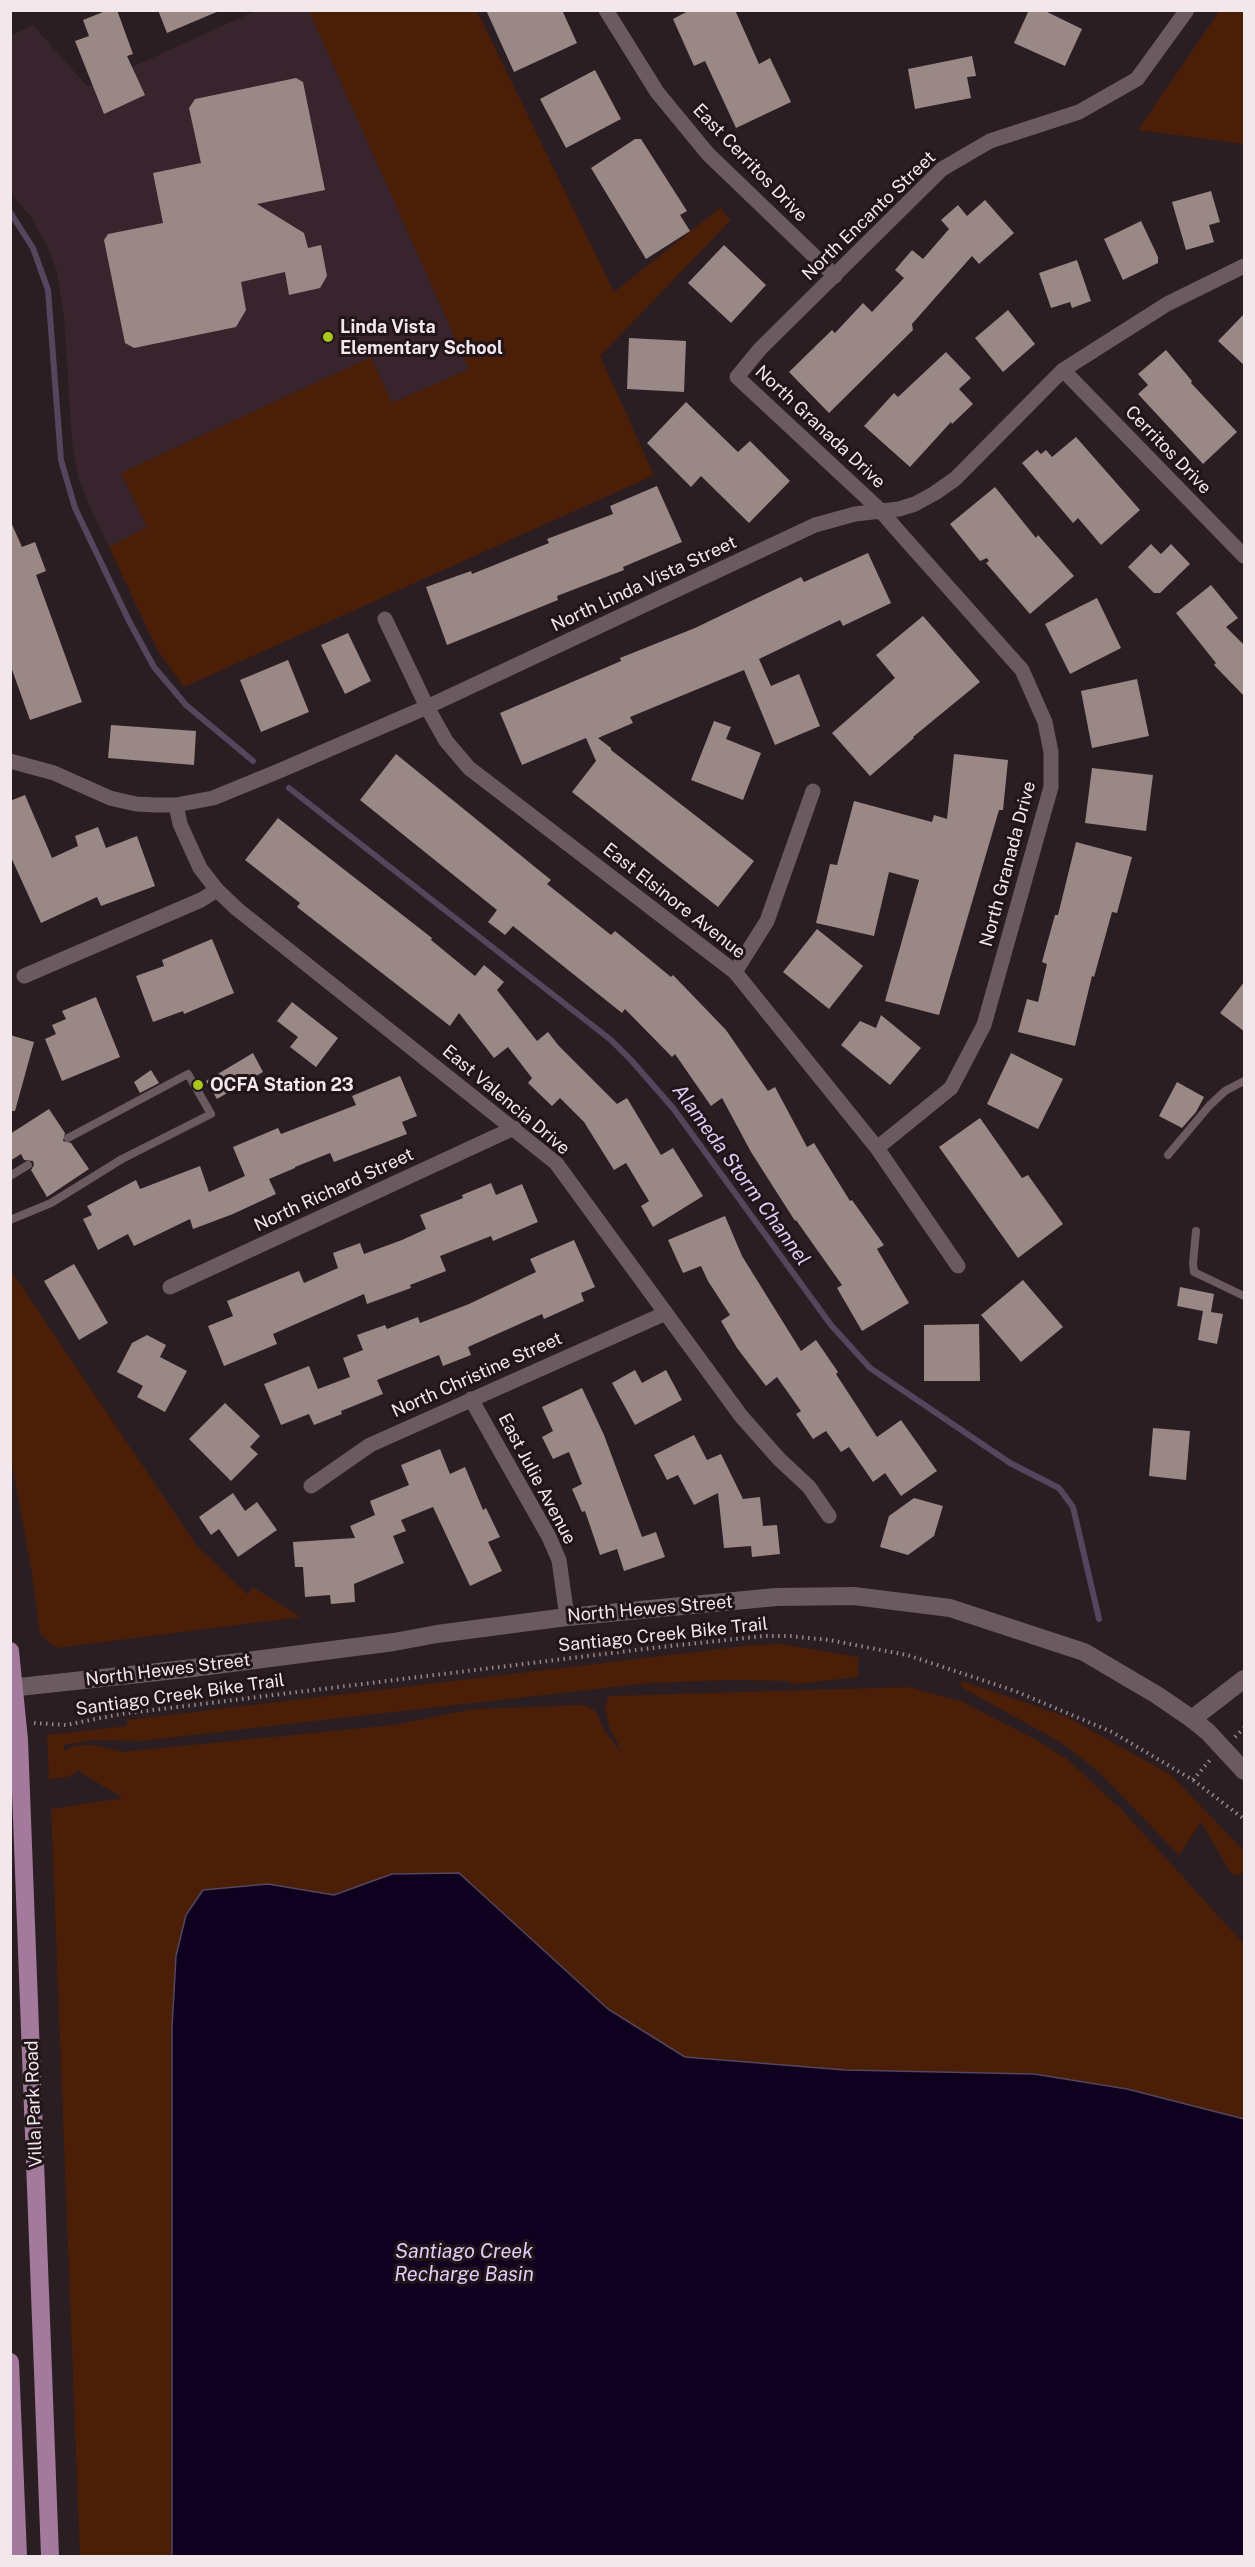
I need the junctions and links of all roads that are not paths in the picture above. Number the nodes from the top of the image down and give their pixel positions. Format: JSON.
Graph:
{"nodes":[{"id":1,"x":606,"y":10,"type":"edge"},
{"id":2,"x":1187,"y":10,"type":"edge"},
{"id":3,"x":1245,"y":266,"type":"edge"},
{"id":4,"x":835,"y":276,"type":"junction"},
{"id":5,"x":1063,"y":370,"type":"junction"},
{"id":6,"x":737,"y":376,"type":"joint"},
{"id":7,"x":880,"y":510,"type":"junction"},
{"id":8,"x":1245,"y":556,"type":"edge"},
{"id":9,"x":385,"y":619,"type":"dead end"},
{"id":10,"x":427,"y":707,"type":"junction"},
{"id":11,"x":10,"y":761,"type":"edge"},
{"id":12,"x":813,"y":791,"type":"dead end"},
{"id":13,"x":176,"y":805,"type":"junction"},
{"id":14,"x":217,"y":890,"type":"junction"},
{"id":15,"x":735,"y":972,"type":"junction"},
{"id":16,"x":24,"y":976,"type":"dead end"},
{"id":17,"x":1245,"y":1081,"type":"edge"},
{"id":18,"x":514,"y":1128,"type":"junction"},
{"id":19,"x":68,"y":1138,"type":"dead end"},
{"id":20,"x":877,"y":1148,"type":"junction"},
{"id":21,"x":1168,"y":1155,"type":"dead end"},
{"id":22,"x":27,"y":1166,"type":"dead end"},
{"id":23,"x":10,"y":1176,"type":"edge"},
{"id":24,"x":10,"y":1220,"type":"edge"},
{"id":25,"x":1196,"y":1231,"type":"dead end"},
{"id":26,"x":958,"y":1266,"type":"dead end"},
{"id":27,"x":170,"y":1287,"type":"dead end"},
{"id":28,"x":1245,"y":1296,"type":"edge"},
{"id":29,"x":666,"y":1312,"type":"junction"},
{"id":30,"x":471,"y":1398,"type":"junction"},
{"id":31,"x":311,"y":1486,"type":"dead end"},
{"id":32,"x":829,"y":1516,"type":"dead end"},
{"id":33,"x":567,"y":1617,"type":"junction"},
{"id":34,"x":10,"y":1651,"type":"edge"},
{"id":35,"x":1245,"y":1679,"type":"edge"},
{"id":36,"x":13,"y":1688,"type":"edge"},
{"id":37,"x":1192,"y":1719,"type":"junction"},
{"id":38,"x":1245,"y":1771,"type":"edge"},
{"id":39,"x":10,"y":2362,"type":"edge"},
{"id":40,"x":18,"y":2556,"type":"edge"},
{"id":41,"x":50,"y":2556,"type":"edge"}],
"edges":[{"from":1,"to":4,"type":"street","name":"East Cerritos Drive"},
{"from":2,"to":4,"type":"street","name":"North Encanto Street"},
{"from":3,"to":5,"type":"street","name":"North Linda Vista Street"},
{"from":4,"to":6,"type":"street","name":"North Encanto Street"},
{"from":5,"to":7,"type":"street","name":"North Linda Vista Street"},
{"from":5,"to":8,"type":"street","name":"Cerritos Drive"},
{"from":6,"to":7,"type":"street","name":"North Granada Drive"},
{"from":7,"to":10,"type":"street","name":"North Linda Vista Street"},
{"from":7,"to":20,"type":"street","name":"North Granada Drive"},
{"from":9,"to":10,"type":"street","name":"East Elsinore Avenue"},
{"from":10,"to":13,"type":"street","name":"North Linda Vista Street"},
{"from":10,"to":15,"type":"street","name":"East Elsinore Avenue"},
{"from":11,"to":13,"type":"street","name":"North Linda Vista Street"},
{"from":12,"to":15,"type":"street"},
{"from":13,"to":14,"type":"street","name":"East Valencia Drive"},
{"from":14,"to":16,"type":"street"},
{"from":14,"to":18,"type":"street","name":"East Valencia Drive"},
{"from":15,"to":20,"type":"street","name":"East Elsinore Avenue"},
{"from":17,"to":21,"type":"lane"},
{"from":18,"to":27,"type":"street","name":"North Richard Street"},
{"from":18,"to":29,"type":"street","name":"East Valencia Drive"},
{"from":19,"to":24,"type":"lane"},
{"from":20,"to":26,"type":"street","name":"East Elsinore Avenue"},
{"from":22,"to":23,"type":"lane"},
{"from":25,"to":28,"type":"lane"},
{"from":29,"to":30,"type":"street","name":"North Christine Street"},
{"from":29,"to":32,"type":"street","name":"East Valencia Drive"},
{"from":30,"to":31,"type":"street","name":"North Christine Street"},
{"from":30,"to":33,"type":"street","name":"East Julie Avenue"},
{"from":33,"to":36,"type":"main road","name":"North Hewes Street"},
{"from":33,"to":37,"type":"main road","name":"North Hewes Street"},
{"from":34,"to":36,"type":"main road","name":"Villa Park Road"},
{"from":35,"to":37,"type":"main road"},
{"from":36,"to":41,"type":"main road","name":"Villa Park Road"},
{"from":37,"to":38,"type":"main road","name":"North Hewes Street"},
{"from":39,"to":40,"type":"main road"}]}
